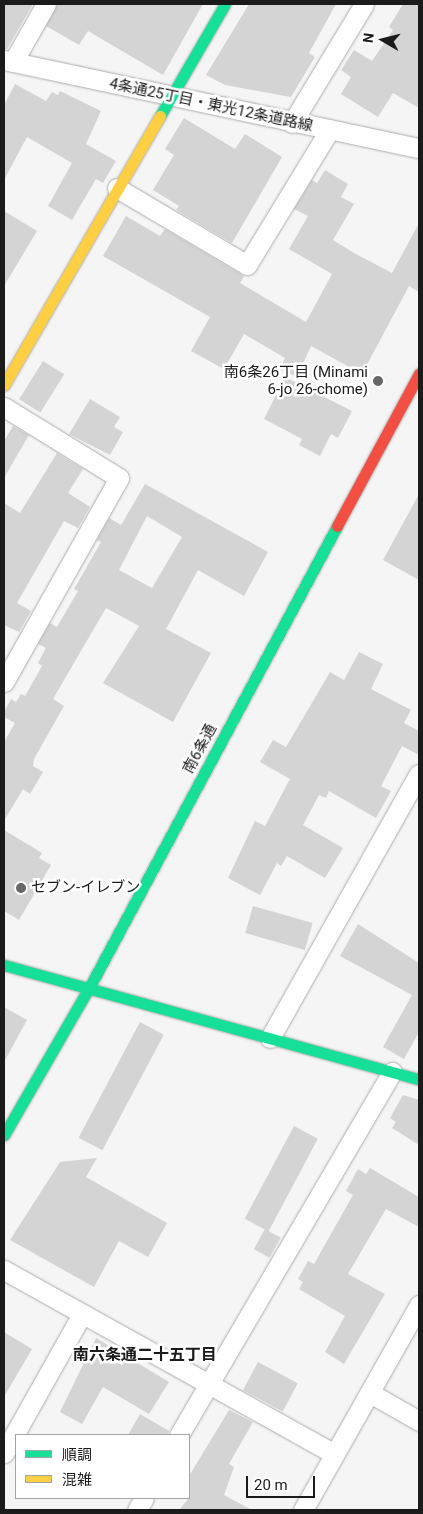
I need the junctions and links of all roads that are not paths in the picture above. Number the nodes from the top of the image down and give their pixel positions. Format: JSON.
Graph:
{"nodes":[{"id":1,"x":46,"y":4,"type":"edge"},
{"id":2,"x":225,"y":4,"type":"edge"},
{"id":3,"x":364,"y":4,"type":"edge"},
{"id":4,"x":8,"y":61,"type":"edge"},
{"id":5,"x":170,"y":98,"type":"junction"},
{"id":6,"x":292,"y":123,"type":"junction"},
{"id":7,"x":330,"y":129,"type":"junction"},
{"id":8,"x":419,"y":148,"type":"edge"},
{"id":9,"x":117,"y":188,"type":"junction"},
{"id":10,"x":419,"y":374,"type":"edge"},
{"id":11,"x":4,"y":385,"type":"edge"},
{"id":12,"x":4,"y":408,"type":"edge"},
{"id":13,"x":4,"y":682,"type":"edge"},
{"id":14,"x":419,"y":774,"type":"edge"},
{"id":15,"x":4,"y":964,"type":"edge"},
{"id":16,"x":89,"y":988,"type":"junction"},
{"id":17,"x":270,"y":1038,"type":"junction"},
{"id":18,"x":392,"y":1072,"type":"junction"},
{"id":19,"x":419,"y":1079,"type":"edge"},
{"id":20,"x":4,"y":1135,"type":"edge"},
{"id":21,"x":4,"y":1270,"type":"edge"},
{"id":22,"x":419,"y":1305,"type":"edge"},
{"id":23,"x":82,"y":1314,"type":"junction"},
{"id":24,"x":206,"y":1386,"type":"junction"},
{"id":25,"x":370,"y":1394,"type":"junction"},
{"id":26,"x":419,"y":1421,"type":"edge"},
{"id":27,"x":179,"y":1434,"type":"edge"},
{"id":28,"x":4,"y":1453,"type":"edge"},
{"id":29,"x":334,"y":1454,"type":"junction"},
{"id":30,"x":143,"y":1499,"type":"edge"},
{"id":31,"x":137,"y":1510,"type":"edge"},
{"id":32,"x":303,"y":1510,"type":"edge"}],
"edges":[{"from":1,"to":4,"type":"street"},
{"from":2,"to":5,"type":"street"},
{"from":3,"to":6,"type":"street"},
{"from":4,"to":5,"type":"street","name":"4条通25丁目・東光12条道路線"},
{"from":5,"to":6,"type":"street","name":"4条通25丁目・東光12条道路線"},
{"from":5,"to":9,"type":"street"},
{"from":6,"to":7,"type":"street","name":"4条通25丁目・東光12条道路線"},
{"from":7,"to":8,"type":"street","name":"4条通25丁目・東光12条道路線"},
{"from":7,"to":9,"type":"street"},
{"from":9,"to":11,"type":"street"},
{"from":10,"to":16,"type":"street","name":"南6条通"},
{"from":12,"to":13,"type":"street"},
{"from":14,"to":17,"type":"street"},
{"from":15,"to":16,"type":"street"},
{"from":16,"to":17,"type":"street"},
{"from":16,"to":20,"type":"street","name":"南6条通"},
{"from":17,"to":18,"type":"street"},
{"from":18,"to":19,"type":"street"},
{"from":18,"to":24,"type":"street"},
{"from":21,"to":23,"type":"street"},
{"from":22,"to":25,"type":"street"},
{"from":23,"to":24,"type":"street"},
{"from":23,"to":28,"type":"street"},
{"from":24,"to":27,"type":"street"},
{"from":24,"to":29,"type":"street"},
{"from":25,"to":26,"type":"street"},
{"from":25,"to":29,"type":"street"},
{"from":29,"to":32,"type":"street"},
{"from":30,"to":31,"type":"street"}]}
